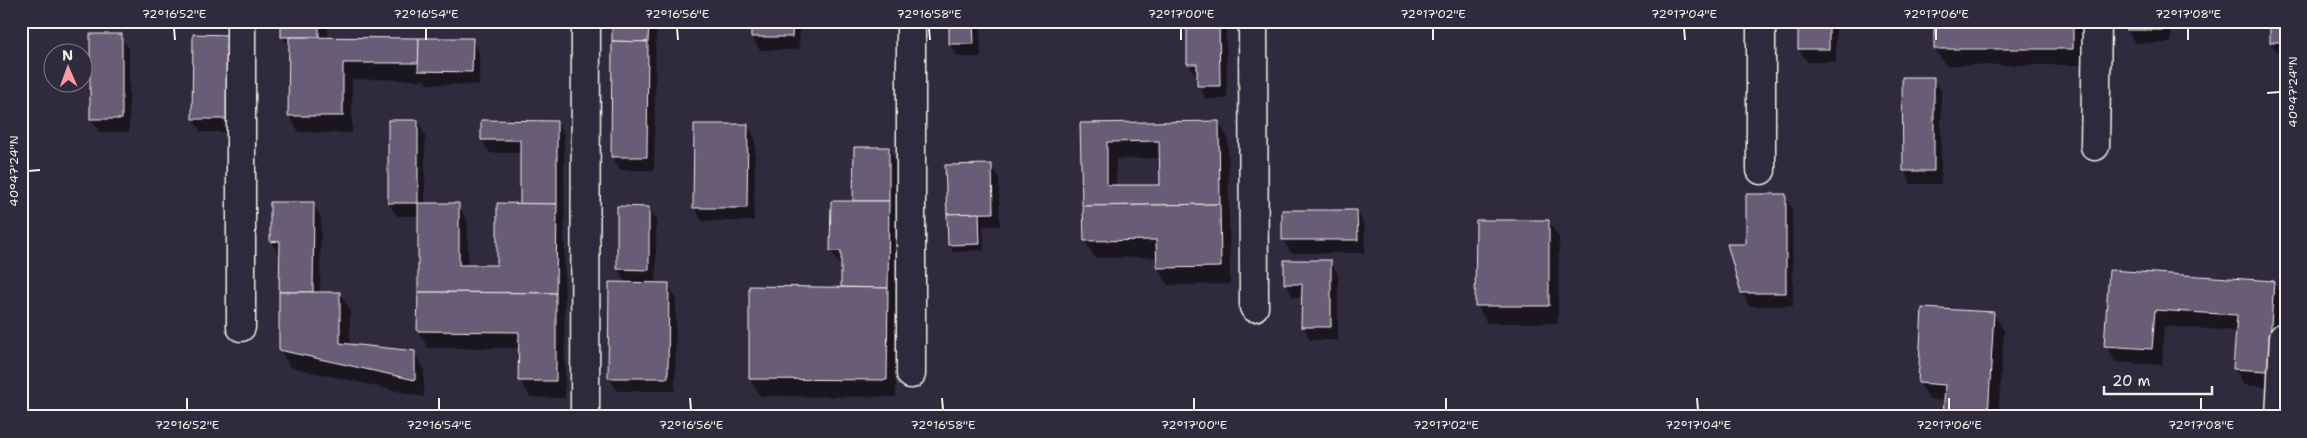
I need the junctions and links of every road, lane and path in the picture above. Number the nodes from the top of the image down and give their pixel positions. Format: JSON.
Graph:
{"nodes":[{"id":1,"x":241,"y":21,"type":"edge"},
{"id":2,"x":586,"y":21,"type":"edge"},
{"id":3,"x":911,"y":21,"type":"edge"},
{"id":4,"x":1253,"y":21,"type":"edge"},
{"id":5,"x":1761,"y":21,"type":"edge"},
{"id":6,"x":2097,"y":21,"type":"edge"},
{"id":7,"x":2095,"y":146,"type":"dead end"},
{"id":8,"x":1761,"y":170,"type":"dead end"},
{"id":9,"x":1254,"y":307,"type":"dead end"},
{"id":10,"x":241,"y":327,"type":"dead end"},
{"id":11,"x":2284,"y":337,"type":"dead end"},
{"id":12,"x":911,"y":374,"type":"dead end"},
{"id":13,"x":585,"y":417,"type":"edge"},
{"id":14,"x":2280,"y":417,"type":"edge"}],
"edges":[{"from":1,"to":10,"type":"street"},
{"from":2,"to":13,"type":"street"},
{"from":3,"to":12,"type":"street"},
{"from":4,"to":9,"type":"street"},
{"from":5,"to":8,"type":"street"},
{"from":6,"to":7,"type":"street"},
{"from":11,"to":14,"type":"street"}]}
